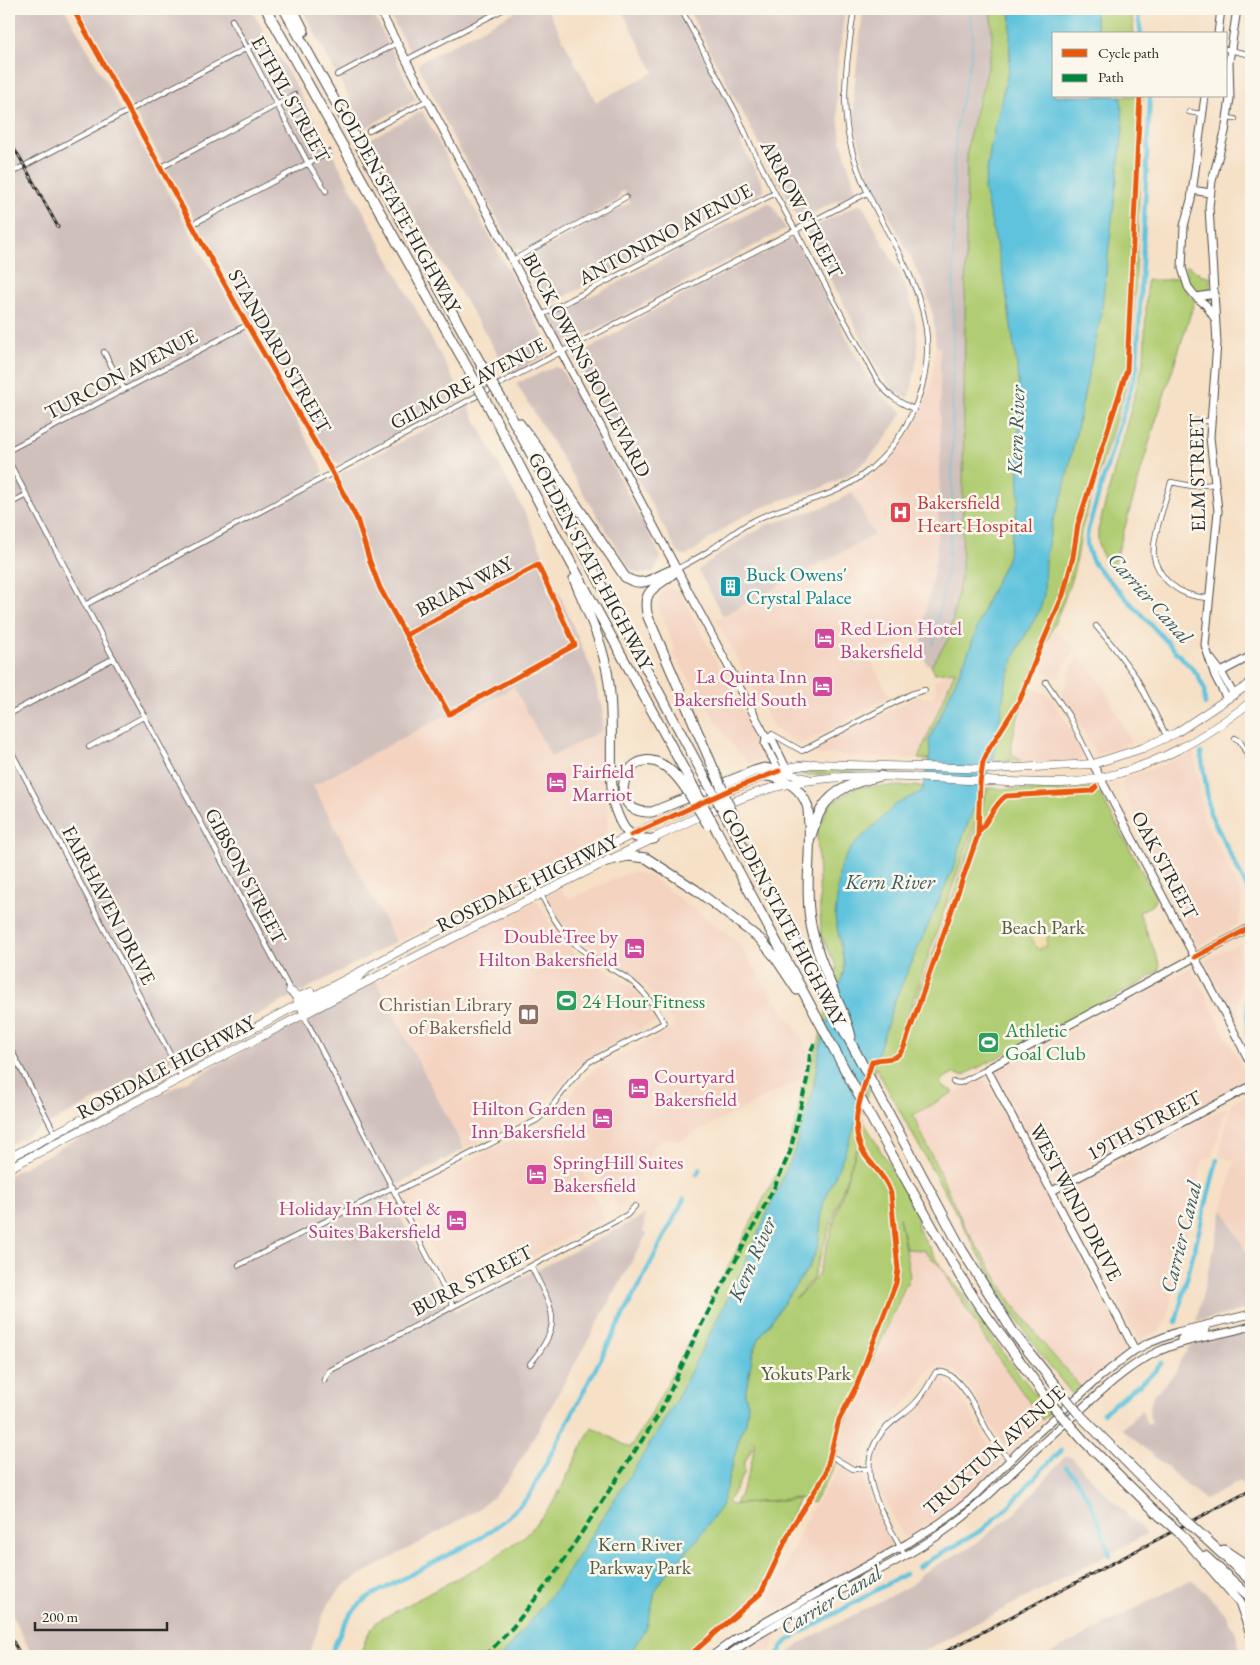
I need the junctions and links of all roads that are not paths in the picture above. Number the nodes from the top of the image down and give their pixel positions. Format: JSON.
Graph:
{"nodes":[{"id":1,"x":73,"y":9,"type":"edge"},
{"id":2,"x":259,"y":9,"type":"edge"},
{"id":3,"x":266,"y":9,"type":"edge"},
{"id":4,"x":284,"y":9,"type":"edge"},
{"id":5,"x":293,"y":9,"type":"edge"},
{"id":6,"x":379,"y":9,"type":"edge"},
{"id":7,"x":504,"y":9,"type":"edge"},
{"id":8,"x":681,"y":9,"type":"edge"},
{"id":9,"x":854,"y":9,"type":"edge"},
{"id":10,"x":1221,"y":9,"type":"edge"},
{"id":11,"x":1237,"y":9,"type":"edge"},
{"id":12,"x":232,"y":20,"type":"dead end"},
{"id":13,"x":1218,"y":32,"type":"edge"},
{"id":14,"x":264,"y":39,"type":"dead end"},
{"id":15,"x":397,"y":43,"type":"junction"},
{"id":16,"x":247,"y":48,"type":"junction"},
{"id":17,"x":1228,"y":50,"type":"edge"},
{"id":18,"x":1251,"y":54,"type":"edge"},
{"id":19,"x":406,"y":60,"type":"junction"},
{"id":20,"x":315,"y":62,"type":"junction"},
{"id":21,"x":300,"y":70,"type":"junction"},
{"id":22,"x":337,"y":75,"type":"dead end"},
{"id":23,"x":295,"y":95,"type":"dead end"},
{"id":24,"x":1205,"y":98,"type":"edge"},
{"id":25,"x":428,"y":100,"type":"junction"},
{"id":26,"x":277,"y":105,"type":"junction"},
{"id":27,"x":129,"y":111,"type":"junction"},
{"id":28,"x":1189,"y":112,"type":"dead end"},
{"id":29,"x":1202,"y":114,"type":"junction"},
{"id":30,"x":1227,"y":118,"type":"junction"},
{"id":31,"x":1236,"y":118,"type":"dead end"},
{"id":32,"x":369,"y":131,"type":"dead end"},
{"id":33,"x":329,"y":152,"type":"dead end"},
{"id":34,"x":308,"y":163,"type":"junction"},
{"id":35,"x":160,"y":168,"type":"junction"},
{"id":36,"x":9,"y":174,"type":"edge"},
{"id":37,"x":1192,"y":190,"type":"junction"},
{"id":38,"x":326,"y":191,"type":"dead end"},
{"id":39,"x":775,"y":193,"type":"junction"},
{"id":40,"x":868,"y":193,"type":"junction"},
{"id":41,"x":1210,"y":193,"type":"junction"},
{"id":42,"x":626,"y":197,"type":"dead end"},
{"id":43,"x":191,"y":225,"type":"junction"},
{"id":44,"x":795,"y":231,"type":"junction"},
{"id":45,"x":512,"y":260,"type":"junction"},
{"id":46,"x":1215,"y":294,"type":"junction"},
{"id":47,"x":1196,"y":297,"type":"junction"},
{"id":48,"x":542,"y":315,"type":"junction"},
{"id":49,"x":1215,"y":319,"type":"junction"},
{"id":50,"x":246,"y":324,"type":"junction"},
{"id":51,"x":562,"y":351,"type":"junction"},
{"id":52,"x":104,"y":352,"type":"dead end"},
{"id":53,"x":124,"y":389,"type":"junction"},
{"id":54,"x":501,"y":398,"type":"junction"},
{"id":55,"x":914,"y":409,"type":"junction"},
{"id":56,"x":1190,"y":421,"type":"dead end"},
{"id":57,"x":1211,"y":421,"type":"junction"},
{"id":58,"x":9,"y":450,"type":"edge"},
{"id":59,"x":9,"y":462,"type":"edge"},
{"id":60,"x":332,"y":472,"type":"junction"},
{"id":61,"x":1216,"y":484,"type":"junction"},
{"id":62,"x":26,"y":495,"type":"junction"},
{"id":63,"x":9,"y":504,"type":"edge"},
{"id":64,"x":557,"y":537,"type":"junction"},
{"id":65,"x":678,"y":569,"type":"junction"},
{"id":66,"x":1209,"y":598,"type":"junction"},
{"id":67,"x":85,"y":605,"type":"junction"},
{"id":68,"x":1096,"y":626,"type":"dead end"},
{"id":69,"x":406,"y":635,"type":"junction"},
{"id":70,"x":1208,"y":655,"type":"junction"},
{"id":71,"x":1251,"y":656,"type":"edge"},
{"id":72,"x":114,"y":658,"type":"junction"},
{"id":73,"x":1221,"y":672,"type":"junction"},
{"id":74,"x":1046,"y":682,"type":"dead end"},
{"id":75,"x":1251,"y":683,"type":"edge"},
{"id":76,"x":926,"y":690,"type":"dead end"},
{"id":77,"x":1230,"y":697,"type":"junction"},
{"id":78,"x":1251,"y":702,"type":"edge"},
{"id":79,"x":9,"y":714,"type":"edge"},
{"id":80,"x":448,"y":714,"type":"joint"},
{"id":81,"x":144,"y":716,"type":"junction"},
{"id":82,"x":1168,"y":736,"type":"junction"},
{"id":83,"x":766,"y":737,"type":"junction"},
{"id":84,"x":1234,"y":738,"type":"dead end"},
{"id":85,"x":9,"y":747,"type":"edge"},
{"id":86,"x":89,"y":747,"type":"dead end"},
{"id":87,"x":1251,"y":762,"type":"edge"},
{"id":88,"x":1093,"y":764,"type":"junction"},
{"id":89,"x":782,"y":772,"type":"junction"},
{"id":90,"x":766,"y":776,"type":"joint"},
{"id":91,"x":882,"y":776,"type":"junction"},
{"id":92,"x":1101,"y":778,"type":"junction"},
{"id":93,"x":815,"y":780,"type":"junction"},
{"id":94,"x":790,"y":784,"type":"junction"},
{"id":95,"x":689,"y":787,"type":"junction"},
{"id":96,"x":770,"y":789,"type":"junction"},
{"id":97,"x":733,"y":823,"type":"junction"},
{"id":98,"x":631,"y":835,"type":"junction"},
{"id":99,"x":810,"y":836,"type":"junction"},
{"id":100,"x":654,"y":839,"type":"junction"},
{"id":101,"x":607,"y":861,"type":"junction"},
{"id":102,"x":535,"y":882,"type":"junction"},
{"id":103,"x":541,"y":894,"type":"junction"},
{"id":104,"x":1251,"y":927,"type":"edge"},
{"id":105,"x":1195,"y":957,"type":"junction"},
{"id":106,"x":368,"y":967,"type":"junction"},
{"id":107,"x":290,"y":991,"type":"junction"},
{"id":108,"x":298,"y":1005,"type":"junction"},
{"id":109,"x":303,"y":1014,"type":"junction"},
{"id":110,"x":817,"y":1016,"type":"junction"},
{"id":111,"x":852,"y":1045,"type":"junction"},
{"id":112,"x":9,"y":1046,"type":"edge"},
{"id":113,"x":1251,"y":1064,"type":"edge"},
{"id":114,"x":177,"y":1069,"type":"junction"},
{"id":115,"x":987,"y":1069,"type":"junction"},
{"id":116,"x":182,"y":1077,"type":"junction"},
{"id":117,"x":953,"y":1082,"type":"dead end"},
{"id":118,"x":169,"y":1084,"type":"junction"},
{"id":119,"x":1251,"y":1086,"type":"edge"},
{"id":120,"x":55,"y":1133,"type":"junction"},
{"id":121,"x":9,"y":1158,"type":"edge"},
{"id":122,"x":9,"y":1168,"type":"edge"},
{"id":123,"x":392,"y":1187,"type":"junction"},
{"id":124,"x":395,"y":1192,"type":"junction"},
{"id":125,"x":1052,"y":1192,"type":"junction"},
{"id":126,"x":635,"y":1206,"type":"dead end"},
{"id":127,"x":239,"y":1265,"type":"dead end"},
{"id":128,"x":531,"y":1266,"type":"junction"},
{"id":129,"x":453,"y":1306,"type":"junction"},
{"id":130,"x":1251,"y":1315,"type":"edge"},
{"id":131,"x":1251,"y":1326,"type":"edge"},
{"id":132,"x":1181,"y":1343,"type":"junction"},
{"id":133,"x":1135,"y":1350,"type":"junction"},
{"id":134,"x":530,"y":1364,"type":"dead end"},
{"id":135,"x":324,"y":1380,"type":"dead end"},
{"id":136,"x":831,"y":1456,"type":"dead end"},
{"id":137,"x":1010,"y":1460,"type":"junction"},
{"id":138,"x":869,"y":1469,"type":"junction"},
{"id":139,"x":976,"y":1508,"type":"junction"},
{"id":140,"x":900,"y":1547,"type":"junction"},
{"id":141,"x":905,"y":1556,"type":"junction"},
{"id":142,"x":1243,"y":1566,"type":"edge"},
{"id":143,"x":1220,"y":1575,"type":"junction"},
{"id":144,"x":1251,"y":1581,"type":"edge"},
{"id":145,"x":1251,"y":1598,"type":"edge"},
{"id":146,"x":1251,"y":1634,"type":"edge"},
{"id":147,"x":712,"y":1656,"type":"edge"},
{"id":148,"x":727,"y":1656,"type":"edge"}],
"edges":[{"from":1,"to":27,"type":"street","name":"STANDARD STREET"},
{"from":2,"to":21,"type":"highway"},
{"from":3,"to":21,"type":"highway","name":"GOLDEN STATE HIGHWAY"},
{"from":4,"to":20,"type":"highway","name":"GOLDEN STATE HIGHWAY"},
{"from":5,"to":20,"type":"highway"},
{"from":6,"to":15,"type":"main road","name":"BUCK OWENS BOULEVARD"},
{"from":7,"to":19,"type":"street"},
{"from":8,"to":39,"type":"street","name":"ARROW STREET"},
{"from":9,"to":40,"type":"street"},
{"from":10,"to":13,"type":"main road"},
{"from":11,"to":17,"type":"main road","name":"ELM STREET"},
{"from":12,"to":16,"type":"street","name":"ETHYL STREET"},
{"from":14,"to":16,"type":"street"},
{"from":15,"to":19,"type":"main road","name":"BUCK OWENS BOULEVARD"},
{"from":15,"to":22,"type":"street"},
{"from":16,"to":26,"type":"street","name":"ETHYL STREET"},
{"from":16,"to":27,"type":"street"},
{"from":17,"to":18,"type":"street"},
{"from":17,"to":30,"type":"main road","name":"ELM STREET"},
{"from":19,"to":25,"type":"main road","name":"BUCK OWENS BOULEVARD"},
{"from":20,"to":54,"type":"highway","name":"GOLDEN STATE HIGHWAY","bridge":true},
{"from":21,"to":64,"type":"highway","name":"GOLDEN STATE HIGHWAY","bridge":true},
{"from":23,"to":26,"type":"street"},
{"from":24,"to":29,"type":"main road"},
{"from":25,"to":32,"type":"street"},
{"from":25,"to":45,"type":"main road","name":"BUCK OWENS BOULEVARD"},
{"from":26,"to":34,"type":"street","name":"ETHYL STREET"},
{"from":26,"to":35,"type":"street"},
{"from":27,"to":35,"type":"street","name":"STANDARD STREET"},
{"from":27,"to":36,"type":"street"},
{"from":28,"to":29,"type":"street"},
{"from":29,"to":37,"type":"main road"},
{"from":30,"to":31,"type":"street"},
{"from":30,"to":41,"type":"main road","name":"ELM STREET"},
{"from":33,"to":34,"type":"street"},
{"from":34,"to":38,"type":"street","name":"ETHYL STREET"},
{"from":34,"to":43,"type":"street"},
{"from":35,"to":43,"type":"street","name":"STANDARD STREET"},
{"from":37,"to":41,"type":"main road"},
{"from":37,"to":47,"type":"main road"},
{"from":39,"to":44,"type":"street","name":"ARROW STREET"},
{"from":39,"to":48,"type":"street","name":"ANTONINO AVENUE"},
{"from":40,"to":44,"type":"street","name":"GILMORE AVENUE"},
{"from":40,"to":55,"type":"street"},
{"from":41,"to":46,"type":"main road","name":"ELM STREET"},
{"from":42,"to":45,"type":"street"},
{"from":43,"to":50,"type":"street","name":"STANDARD STREET"},
{"from":44,"to":51,"type":"street","name":"GILMORE AVENUE"},
{"from":44,"to":55,"type":"street","name":"ARROW STREET"},
{"from":45,"to":48,"type":"main road","name":"BUCK OWENS BOULEVARD"},
{"from":46,"to":47,"type":"main road"},
{"from":46,"to":49,"type":"main road","name":"ELM STREET"},
{"from":47,"to":49,"type":"main road"},
{"from":48,"to":51,"type":"main road","name":"BUCK OWENS BOULEVARD"},
{"from":49,"to":57,"type":"main road","name":"ELM STREET"},
{"from":50,"to":53,"type":"street","name":"TURCON AVENUE"},
{"from":50,"to":60,"type":"street","name":"STANDARD STREET"},
{"from":51,"to":60,"type":"street","name":"GILMORE AVENUE"},
{"from":51,"to":65,"type":"main road","name":"BUCK OWENS BOULEVARD"},
{"from":52,"to":53,"type":"street"},
{"from":53,"to":58,"type":"street","name":"TURCON AVENUE"},
{"from":54,"to":65,"type":"highway"},
{"from":54,"to":97,"type":"highway","name":"GOLDEN STATE HIGHWAY","bridge":true},
{"from":55,"to":65,"type":"street"},
{"from":56,"to":57,"type":"street"},
{"from":57,"to":61,"type":"main road","name":"ELM STREET"},
{"from":59,"to":62,"type":"street","name":"GIBSON STREET"},
{"from":60,"to":67,"type":"street","name":"GILMORE AVENUE"},
{"from":60,"to":69,"type":"street","name":"STANDARD STREET"},
{"from":61,"to":66,"type":"main road","name":"ELM STREET"},
{"from":61,"to":66,"type":"street"},
{"from":62,"to":63,"type":"street"},
{"from":62,"to":67,"type":"street","name":"GIBSON STREET"},
{"from":64,"to":95,"type":"highway","name":"GOLDEN STATE HIGHWAY"},
{"from":64,"to":98,"type":"highway"},
{"from":65,"to":83,"type":"main road","name":"BUCK OWENS BOULEVARD"},
{"from":65,"to":97,"type":"highway","bridge":true},
{"from":66,"to":70,"type":"main road","name":"ELM STREET"},
{"from":67,"to":72,"type":"street","name":"GIBSON STREET"},
{"from":68,"to":82,"type":"street"},
{"from":69,"to":80,"type":"street","name":"STANDARD STREET"},
{"from":69,"to":80,"type":"street","name":"BRIAN WAY"},
{"from":70,"to":73,"type":"main road"},
{"from":70,"to":77,"type":"main road","name":"ELM STREET"},
{"from":71,"to":73,"type":"main road"},
{"from":72,"to":79,"type":"street"},
{"from":72,"to":81,"type":"street","name":"GIBSON STREET"},
{"from":73,"to":77,"type":"main road"},
{"from":74,"to":88,"type":"street","name":"OAK STREET"},
{"from":75,"to":77,"type":"main road"},
{"from":76,"to":83,"type":"street"},
{"from":77,"to":82,"type":"main road"},
{"from":78,"to":92,"type":"main road","name":"ROSEDALE HIGHWAY"},
{"from":81,"to":86,"type":"street"},
{"from":81,"to":107,"type":"street","name":"GIBSON STREET"},
{"from":82,"to":88,"type":"main road"},
{"from":83,"to":89,"type":"main road","name":"BUCK OWENS BOULEVARD"},
{"from":84,"to":87,"type":"street"},
{"from":85,"to":114,"type":"street","name":"FAIRHAVEN DRIVE"},
{"from":88,"to":89,"type":"main road"},
{"from":88,"to":92,"type":"main road","name":"OAK STREET"},
{"from":89,"to":90,"type":"highway"},
{"from":89,"to":93,"type":"main road"},
{"from":89,"to":94,"type":"highway"},
{"from":89,"to":95,"type":"highway"},
{"from":89,"to":96,"type":"main road"},
{"from":90,"to":98,"type":"main road","name":"ROSEDALE HIGHWAY"},
{"from":91,"to":92,"type":"main road","name":"ROSEDALE HIGHWAY"},
{"from":91,"to":93,"type":"main road","name":"ROSEDALE HIGHWAY"},
{"from":91,"to":99,"type":"highway"},
{"from":92,"to":105,"type":"main road","name":"OAK STREET"},
{"from":93,"to":94,"type":"main road","name":"ROSEDALE HIGHWAY"},
{"from":94,"to":96,"type":"main road","name":"ROSEDALE HIGHWAY"},
{"from":94,"to":99,"type":"highway"},
{"from":95,"to":110,"type":"highway","name":"GOLDEN STATE HIGHWAY","bridge":true},
{"from":96,"to":100,"type":"main road","name":"ROSEDALE HIGHWAY"},
{"from":97,"to":111,"type":"highway","name":"GOLDEN STATE HIGHWAY"},
{"from":98,"to":100,"type":"highway"},
{"from":98,"to":102,"type":"main road","name":"ROSEDALE HIGHWAY"},
{"from":99,"to":111,"type":"highway"},
{"from":100,"to":101,"type":"main road","name":"ROSEDALE HIGHWAY"},
{"from":101,"to":103,"type":"main road","name":"ROSEDALE HIGHWAY"},
{"from":101,"to":110,"type":"highway"},
{"from":102,"to":103,"type":"street"},
{"from":102,"to":106,"type":"main road","name":"ROSEDALE HIGHWAY"},
{"from":103,"to":109,"type":"main road","name":"ROSEDALE HIGHWAY"},
{"from":103,"to":124,"type":"street"},
{"from":104,"to":105,"type":"main road"},
{"from":105,"to":113,"type":"main road","name":"OAK STREET"},
{"from":105,"to":115,"type":"main road"},
{"from":106,"to":107,"type":"main road"},
{"from":106,"to":108,"type":"main road","name":"ROSEDALE HIGHWAY"},
{"from":106,"to":109,"type":"main road"},
{"from":107,"to":108,"type":"street","name":"GIBSON STREET"},
{"from":108,"to":109,"type":"street","name":"GIBSON STREET"},
{"from":108,"to":114,"type":"main road","name":"ROSEDALE HIGHWAY"},
{"from":109,"to":116,"type":"main road","name":"ROSEDALE HIGHWAY"},
{"from":109,"to":123,"type":"street","name":"GIBSON STREET"},
{"from":110,"to":143,"type":"highway","name":"GOLDEN STATE HIGHWAY","bridge":true},
{"from":111,"to":142,"type":"highway","name":"GOLDEN STATE HIGHWAY","bridge":true},
{"from":112,"to":120,"type":"street"},
{"from":114,"to":116,"type":"street","name":"FAIRHAVEN DRIVE"},
{"from":114,"to":118,"type":"main road"},
{"from":114,"to":120,"type":"main road","name":"ROSEDALE HIGHWAY"},
{"from":115,"to":117,"type":"street"},
{"from":115,"to":125,"type":"main road","name":"WESTWIND DRIVE"},
{"from":116,"to":118,"type":"main road","name":"ROSEDALE HIGHWAY"},
{"from":118,"to":122,"type":"main road","name":"ROSEDALE HIGHWAY"},
{"from":119,"to":125,"type":"main road","name":"19TH STREET"},
{"from":120,"to":121,"type":"main road","name":"ROSEDALE HIGHWAY"},
{"from":123,"to":124,"type":"street","name":"GIBSON STREET"},
{"from":123,"to":127,"type":"street"},
{"from":124,"to":129,"type":"street","name":"GIBSON STREET"},
{"from":125,"to":133,"type":"main road","name":"WESTWIND DRIVE"},
{"from":126,"to":128,"type":"street","name":"BURR STREET"},
{"from":128,"to":129,"type":"street","name":"BURR STREET"},
{"from":128,"to":134,"type":"street"},
{"from":129,"to":135,"type":"street","name":"BURR STREET"},
{"from":130,"to":132,"type":"main road"},
{"from":130,"to":133,"type":"main road","name":"TRUXTUN AVENUE"},
{"from":131,"to":132,"type":"main road","name":"TRUXTUN AVENUE"},
{"from":132,"to":139,"type":"main road","name":"TRUXTUN AVENUE"},
{"from":133,"to":137,"type":"main road","name":"TRUXTUN AVENUE"},
{"from":136,"to":138,"type":"street"},
{"from":137,"to":138,"type":"street"},
{"from":137,"to":139,"type":"main road"},
{"from":137,"to":140,"type":"main road","name":"TRUXTUN AVENUE"},
{"from":138,"to":140,"type":"street"},
{"from":139,"to":141,"type":"main road","name":"TRUXTUN AVENUE"},
{"from":140,"to":141,"type":"street"},
{"from":140,"to":147,"type":"main road","name":"TRUXTUN AVENUE"},
{"from":141,"to":148,"type":"main road","name":"TRUXTUN AVENUE"},
{"from":142,"to":144,"type":"highway"},
{"from":143,"to":145,"type":"highway"},
{"from":143,"to":146,"type":"highway"}]}
